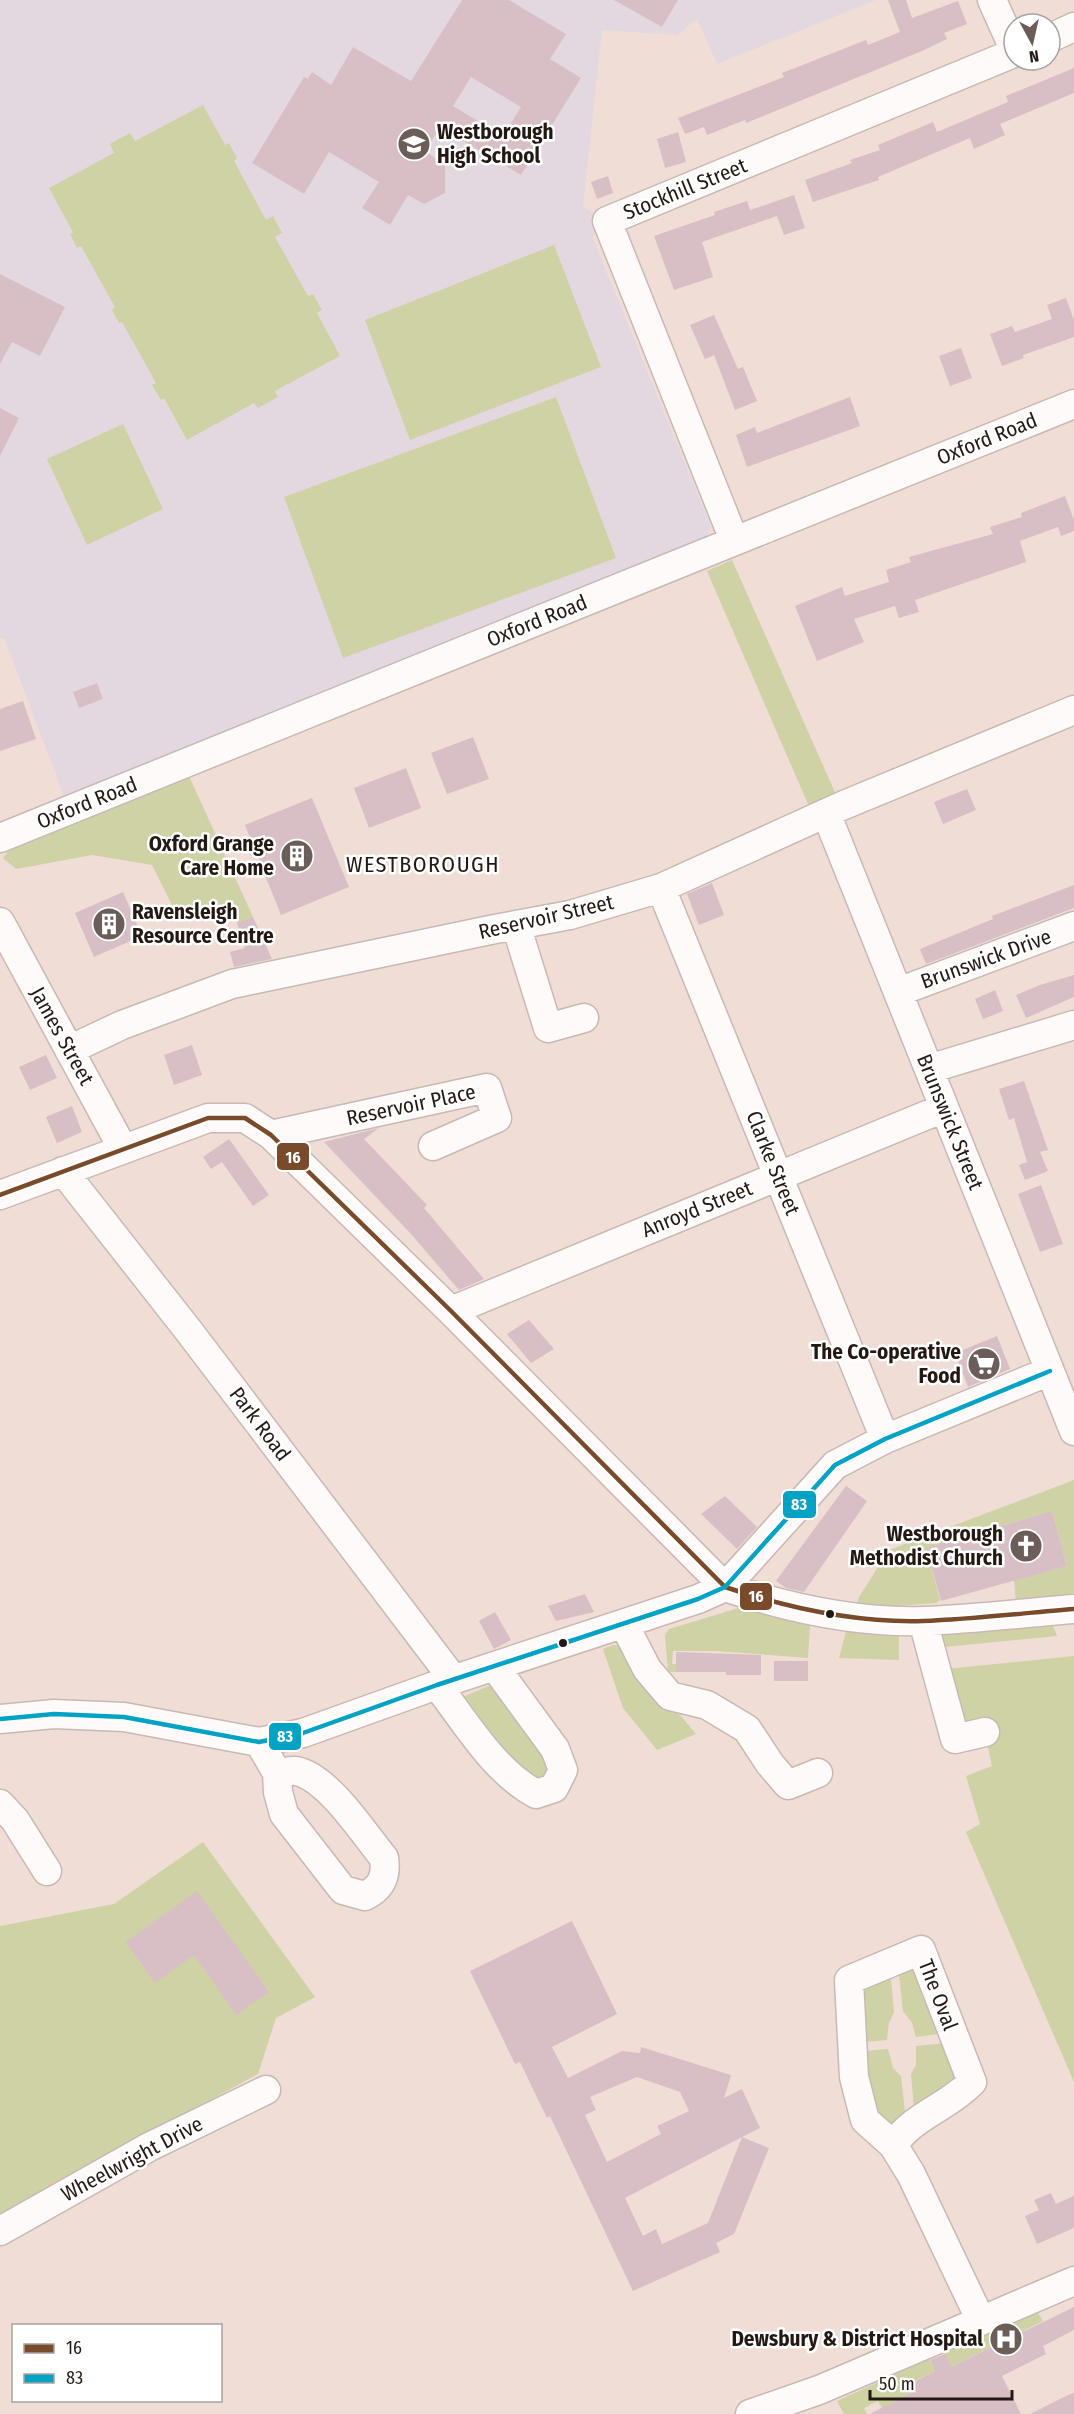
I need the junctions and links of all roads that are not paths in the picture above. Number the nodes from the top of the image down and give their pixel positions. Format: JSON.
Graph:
{"nodes":[{"id":1,"x":992,"y":0,"type":"edge"},
{"id":2,"x":1002,"y":23,"type":"edge"},
{"id":3,"x":1002,"y":56,"type":"edge"},
{"id":4,"x":1074,"y":404,"type":"edge"},
{"id":5,"x":734,"y":540,"type":"junction"},
{"id":6,"x":1074,"y":710,"type":"edge"},
{"id":7,"x":826,"y":813,"type":"junction"},
{"id":8,"x":0,"y":837,"type":"edge"},
{"id":9,"x":662,"y":888,"type":"junction"},
{"id":10,"x":0,"y":922,"type":"edge"},
{"id":11,"x":516,"y":925,"type":"junction"},
{"id":12,"x":1074,"y":926,"type":"edge"},
{"id":13,"x":898,"y":992,"type":"junction"},
{"id":14,"x":584,"y":1018,"type":"dead end"},
{"id":15,"x":1074,"y":1025,"type":"edge"},
{"id":16,"x":69,"y":1050,"type":"junction"},
{"id":17,"x":929,"y":1070,"type":"junction"},
{"id":18,"x":944,"y":1108,"type":"junction"},
{"id":19,"x":271,"y":1136,"type":"junction"},
{"id":20,"x":433,"y":1146,"type":"dead end"},
{"id":21,"x":123,"y":1149,"type":"junction"},
{"id":22,"x":63,"y":1171,"type":"junction"},
{"id":23,"x":778,"y":1176,"type":"junction"},
{"id":24,"x":0,"y":1195,"type":"edge"},
{"id":25,"x":451,"y":1311,"type":"junction"},
{"id":26,"x":1050,"y":1371,"type":"junction"},
{"id":27,"x":1074,"y":1431,"type":"edge"},
{"id":28,"x":885,"y":1438,"type":"junction"},
{"id":29,"x":725,"y":1587,"type":"junction"},
{"id":30,"x":1074,"y":1608,"type":"edge"},
{"id":31,"x":923,"y":1621,"type":"junction"},
{"id":32,"x":624,"y":1624,"type":"junction"},
{"id":33,"x":495,"y":1666,"type":"junction"},
{"id":34,"x":446,"y":1683,"type":"junction"},
{"id":35,"x":0,"y":1719,"type":"edge"},
{"id":36,"x":985,"y":1732,"type":"dead end"},
{"id":37,"x":259,"y":1742,"type":"junction"},
{"id":38,"x":277,"y":1773,"type":"dead end"},
{"id":39,"x":818,"y":1773,"type":"dead end"},
{"id":40,"x":0,"y":1804,"type":"edge"},
{"id":41,"x":47,"y":1871,"type":"dead end"},
{"id":42,"x":266,"y":2090,"type":"dead end"},
{"id":43,"x":893,"y":2145,"type":"junction"},
{"id":44,"x":0,"y":2231,"type":"edge"},
{"id":45,"x":1074,"y":2282,"type":"edge"},
{"id":46,"x":981,"y":2321,"type":"junction"},
{"id":47,"x":750,"y":2414,"type":"edge"}],
"edges":[{"from":1,"to":2,"type":"street"},
{"from":3,"to":5,"type":"street","name":"Stockhill Street"},
{"from":4,"to":5,"type":"street","name":"Oxford Road"},
{"from":5,"to":8,"type":"street","name":"Oxford Road"},
{"from":6,"to":7,"type":"street","name":"Reservoir Street"},
{"from":7,"to":9,"type":"street","name":"Reservoir Street"},
{"from":7,"to":13,"type":"street","name":"Brunswick Street"},
{"from":9,"to":11,"type":"street","name":"Reservoir Street"},
{"from":9,"to":23,"type":"street","name":"Clarke Street"},
{"from":10,"to":16,"type":"street","name":"James Street"},
{"from":11,"to":14,"type":"street"},
{"from":11,"to":16,"type":"street","name":"Reservoir Street"},
{"from":12,"to":13,"type":"street","name":"Brunswick Drive"},
{"from":13,"to":17,"type":"street","name":"Brunswick Street"},
{"from":15,"to":17,"type":"street"},
{"from":16,"to":21,"type":"street","name":"James Street"},
{"from":17,"to":18,"type":"street","name":"Brunswick Street"},
{"from":18,"to":23,"type":"street","name":"Anroyd Street"},
{"from":18,"to":26,"type":"street","name":"Brunswick Street"},
{"from":19,"to":20,"type":"street","name":"Reservoir Place"},
{"from":19,"to":21,"type":"street"},
{"from":19,"to":25,"type":"street"},
{"from":21,"to":22,"type":"street"},
{"from":22,"to":24,"type":"street"},
{"from":22,"to":34,"type":"street","name":"Park Road"},
{"from":23,"to":25,"type":"street","name":"Anroyd Street"},
{"from":23,"to":28,"type":"street","name":"Clarke Street"},
{"from":25,"to":29,"type":"street"},
{"from":26,"to":27,"type":"street","name":"Brunswick Street"},
{"from":26,"to":28,"type":"street"},
{"from":28,"to":29,"type":"street"},
{"from":29,"to":31,"type":"street"},
{"from":29,"to":32,"type":"street"},
{"from":30,"to":31,"type":"street"},
{"from":31,"to":36,"type":"street"},
{"from":32,"to":33,"type":"street"},
{"from":32,"to":39,"type":"street"},
{"from":33,"to":34,"type":"street"},
{"from":33,"to":34,"type":"street","name":"Park Road"},
{"from":34,"to":37,"type":"street"},
{"from":35,"to":37,"type":"street"},
{"from":37,"to":38,"type":"street"},
{"from":40,"to":41,"type":"street"},
{"from":42,"to":44,"type":"street","name":"Wheelwright Drive"},
{"from":43,"to":43,"type":"street","name":"The Oval"},
{"from":43,"to":46,"type":"street","name":"The Oval"},
{"from":45,"to":46,"type":"street"},
{"from":46,"to":47,"type":"street"}]}
